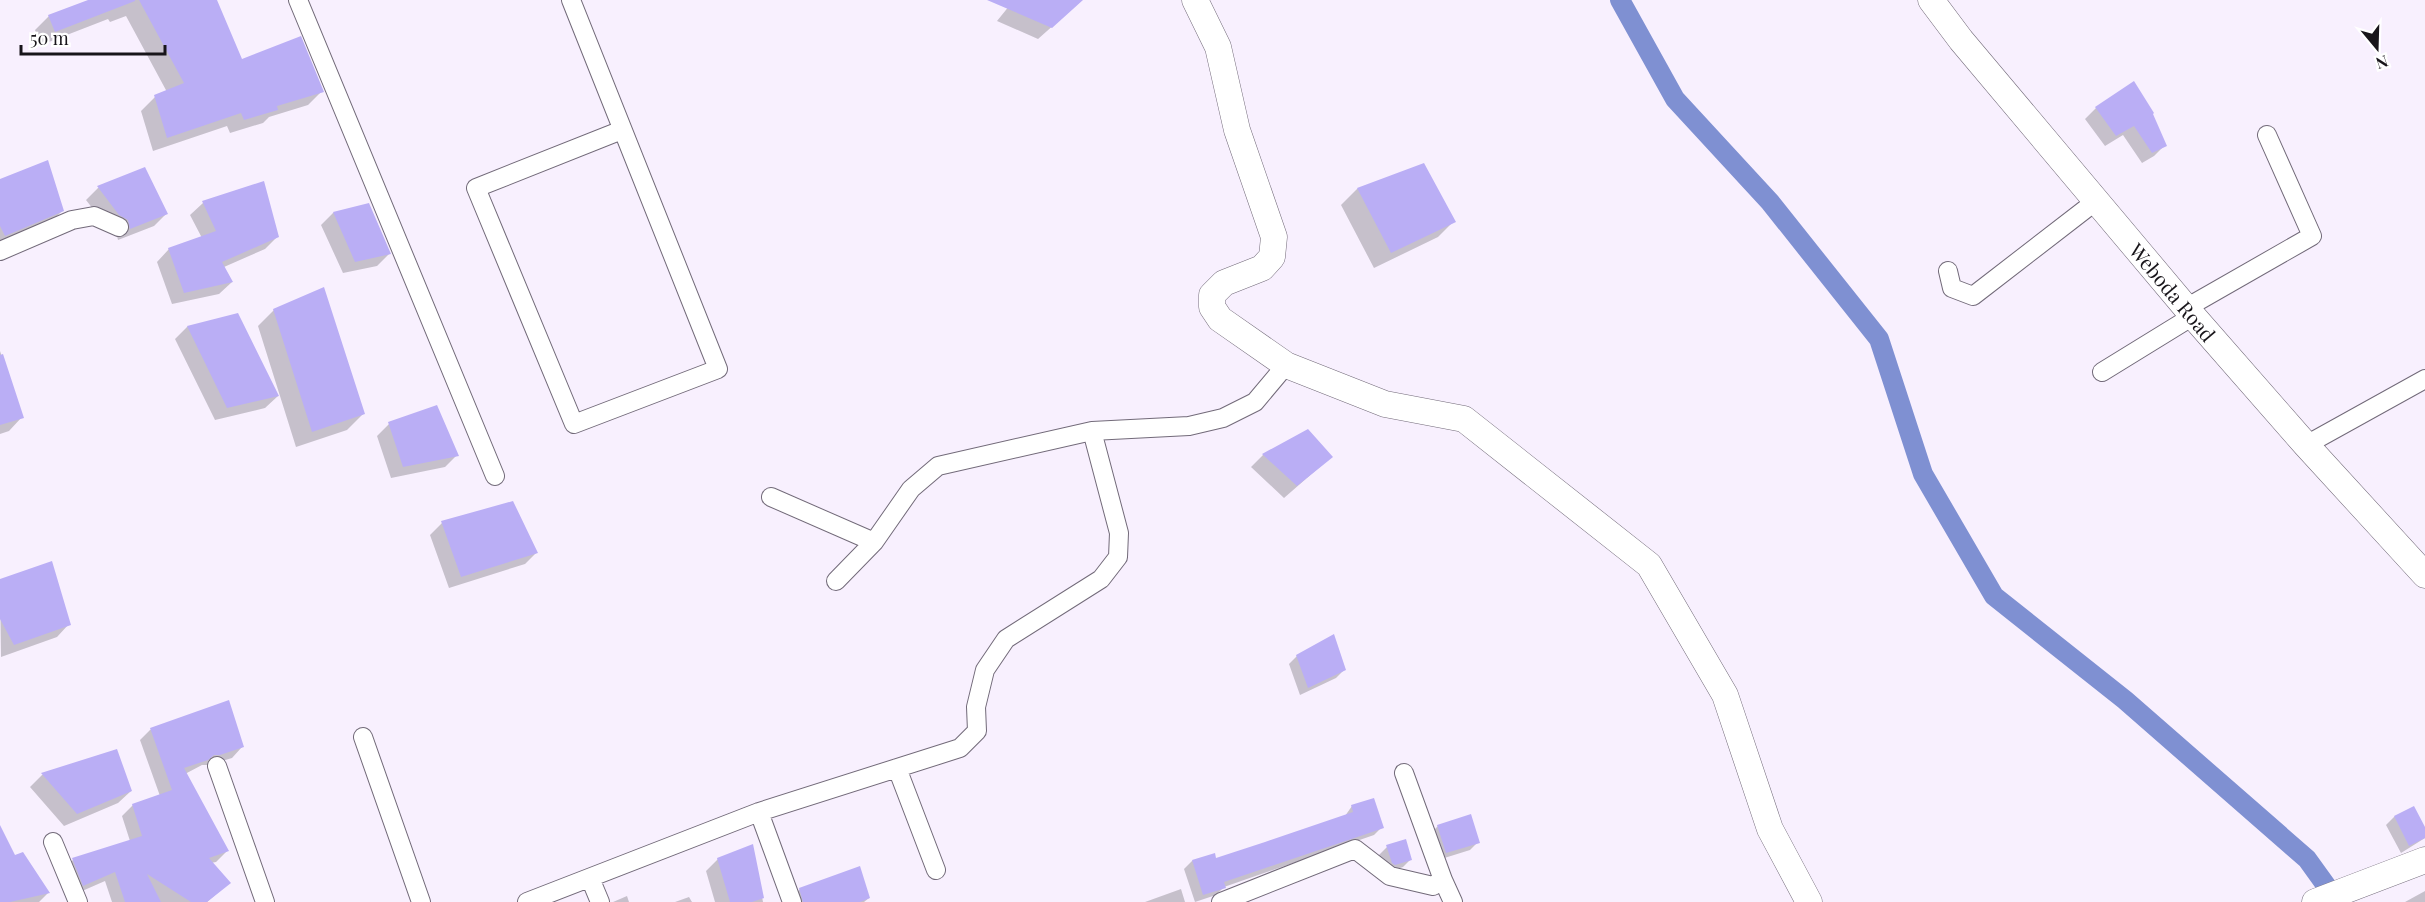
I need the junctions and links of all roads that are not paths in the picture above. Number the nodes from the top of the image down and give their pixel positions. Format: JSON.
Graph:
{"nodes":[{"id":1,"x":298,"y":0,"type":"edge"},
{"id":2,"x":571,"y":0,"type":"edge"},
{"id":3,"x":1195,"y":0,"type":"edge"},
{"id":4,"x":1931,"y":0,"type":"edge"},
{"id":5,"x":622,"y":130,"type":"junction"},
{"id":6,"x":2266,"y":135,"type":"dead end"},
{"id":7,"x":2096,"y":201,"type":"junction"},
{"id":8,"x":119,"y":227,"type":"dead end"},
{"id":9,"x":0,"y":251,"type":"edge"},
{"id":10,"x":1948,"y":271,"type":"dead end"},
{"id":11,"x":2190,"y":312,"type":"junction"},
{"id":12,"x":1286,"y":365,"type":"junction"},
{"id":13,"x":2102,"y":372,"type":"dead end"},
{"id":14,"x":2425,"y":379,"type":"edge"},
{"id":15,"x":1092,"y":431,"type":"junction"},
{"id":16,"x":2307,"y":445,"type":"junction"},
{"id":17,"x":495,"y":476,"type":"dead end"},
{"id":18,"x":771,"y":497,"type":"dead end"},
{"id":19,"x":874,"y":542,"type":"junction"},
{"id":20,"x":2425,"y":574,"type":"edge"},
{"id":21,"x":836,"y":581,"type":"dead end"},
{"id":22,"x":363,"y":737,"type":"dead end"},
{"id":23,"x":217,"y":766,"type":"dead end"},
{"id":24,"x":897,"y":768,"type":"junction"},
{"id":25,"x":1404,"y":773,"type":"dead end"},
{"id":26,"x":759,"y":812,"type":"junction"},
{"id":27,"x":53,"y":842,"type":"dead end"},
{"id":28,"x":2425,"y":860,"type":"edge"},
{"id":29,"x":936,"y":870,"type":"dead end"},
{"id":30,"x":590,"y":878,"type":"junction"},
{"id":31,"x":1443,"y":880,"type":"junction"},
{"id":32,"x":78,"y":902,"type":"edge"},
{"id":33,"x":265,"y":902,"type":"edge"},
{"id":34,"x":421,"y":902,"type":"edge"},
{"id":35,"x":527,"y":902,"type":"edge"},
{"id":36,"x":600,"y":902,"type":"edge"},
{"id":37,"x":792,"y":902,"type":"edge"},
{"id":38,"x":1221,"y":902,"type":"edge"},
{"id":39,"x":1453,"y":902,"type":"edge"},
{"id":40,"x":1809,"y":902,"type":"edge"},
{"id":41,"x":2315,"y":902,"type":"edge"}],
"edges":[{"from":1,"to":17,"type":"street"},
{"from":2,"to":5,"type":"street"},
{"from":3,"to":12,"type":"street"},
{"from":4,"to":7,"type":"street","name":"Weboda Road"},
{"from":5,"to":5,"type":"street"},
{"from":6,"to":11,"type":"street"},
{"from":7,"to":10,"type":"street"},
{"from":7,"to":11,"type":"street","name":"Weboda Road"},
{"from":8,"to":9,"type":"street"},
{"from":11,"to":13,"type":"street"},
{"from":11,"to":16,"type":"street","name":"Weboda Road"},
{"from":12,"to":15,"type":"street"},
{"from":12,"to":40,"type":"street"},
{"from":14,"to":16,"type":"street"},
{"from":15,"to":19,"type":"street"},
{"from":15,"to":24,"type":"street"},
{"from":16,"to":20,"type":"street","name":"Weboda Road"},
{"from":18,"to":19,"type":"street"},
{"from":19,"to":21,"type":"street"},
{"from":22,"to":34,"type":"street"},
{"from":23,"to":33,"type":"street"},
{"from":24,"to":26,"type":"street"},
{"from":24,"to":29,"type":"street"},
{"from":25,"to":31,"type":"street"},
{"from":26,"to":30,"type":"street"},
{"from":26,"to":37,"type":"street"},
{"from":27,"to":32,"type":"street"},
{"from":28,"to":41,"type":"street"},
{"from":30,"to":35,"type":"street"},
{"from":30,"to":36,"type":"street"},
{"from":31,"to":38,"type":"street"},
{"from":31,"to":39,"type":"street"}]}
